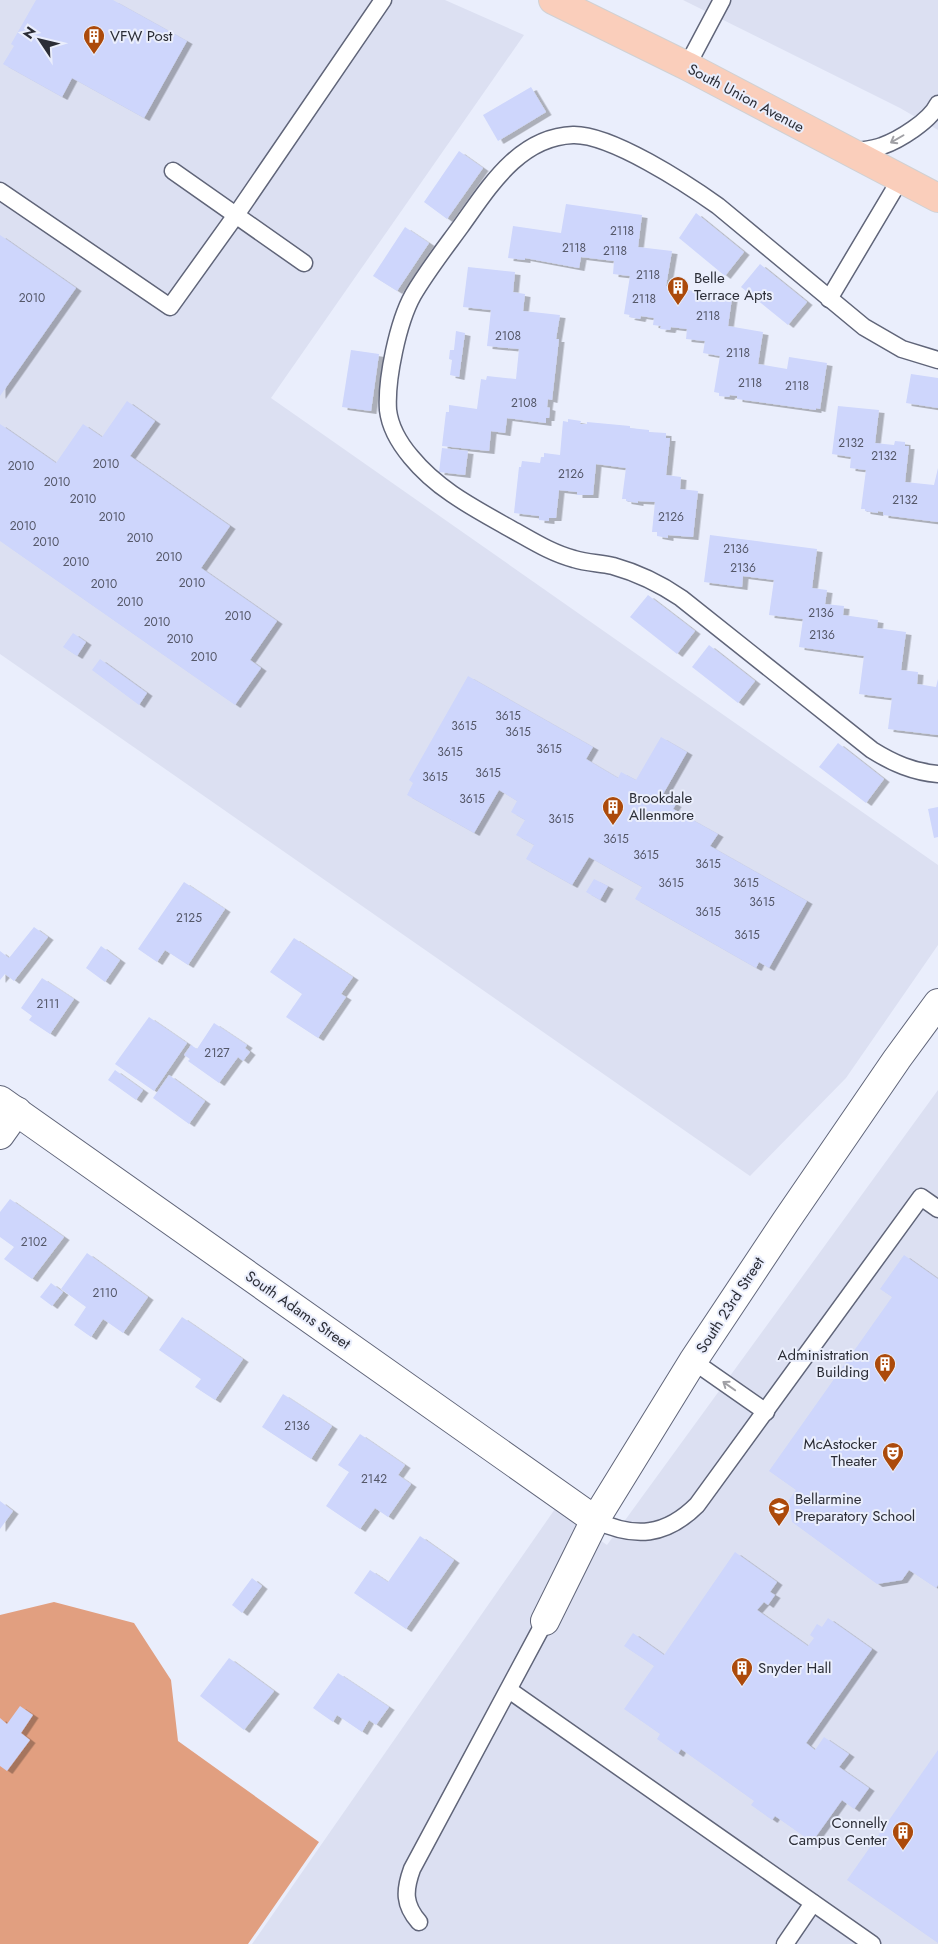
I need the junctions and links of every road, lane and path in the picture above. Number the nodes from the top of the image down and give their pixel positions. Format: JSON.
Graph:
{"nodes":[{"id":1,"x":382,"y":0,"type":"edge"},
{"id":2,"x":555,"y":0,"type":"edge"},
{"id":3,"x":722,"y":0,"type":"edge"},
{"id":4,"x":687,"y":66,"type":"junction"},
{"id":5,"x":937,"y":110,"type":"edge"},
{"id":6,"x":851,"y":152,"type":"junction"},
{"id":7,"x":173,"y":171,"type":"dead end"},
{"id":8,"x":901,"y":178,"type":"junction"},
{"id":9,"x":0,"y":191,"type":"edge"},
{"id":10,"x":938,"y":198,"type":"edge"},
{"id":11,"x":236,"y":215,"type":"junction"},
{"id":12,"x":304,"y":263,"type":"dead end"},
{"id":13,"x":829,"y":299,"type":"junction"},
{"id":14,"x":938,"y":360,"type":"edge"},
{"id":15,"x":938,"y":774,"type":"edge"},
{"id":16,"x":938,"y":1003,"type":"edge"},
{"id":17,"x":8,"y":1106,"type":"edge"},
{"id":18,"x":0,"y":1135,"type":"edge"},
{"id":19,"x":938,"y":1209,"type":"edge"},
{"id":20,"x":693,"y":1361,"type":"junction"},
{"id":21,"x":766,"y":1412,"type":"junction"},
{"id":22,"x":595,"y":1520,"type":"junction"},
{"id":23,"x":545,"y":1620,"type":"joint"},
{"id":24,"x":509,"y":1690,"type":"junction"},
{"id":25,"x":813,"y":1903,"type":"junction"},
{"id":26,"x":419,"y":1922,"type":"dead end"},
{"id":27,"x":785,"y":1944,"type":"edge"},
{"id":28,"x":872,"y":1944,"type":"edge"}],
"edges":[{"from":1,"to":11,"type":"lane"},
{"from":2,"to":4,"type":"main road","name":"South Union Avenue"},
{"from":3,"to":4,"type":"lane"},
{"from":4,"to":6,"type":"main road","name":"South Union Avenue"},
{"from":5,"to":6,"type":"lane","one_way":true},
{"from":6,"to":8,"type":"main road","name":"South Union Avenue"},
{"from":7,"to":11,"type":"lane"},
{"from":8,"to":10,"type":"main road","name":"South Union Avenue"},
{"from":8,"to":13,"type":"lane"},
{"from":9,"to":11,"type":"lane"},
{"from":11,"to":12,"type":"lane"},
{"from":13,"to":14,"type":"lane"},
{"from":13,"to":15,"type":"lane"},
{"from":16,"to":20,"type":"street","name":"South 23rd Street"},
{"from":17,"to":18,"type":"street"},
{"from":17,"to":22,"type":"street","name":"South Adams Street"},
{"from":19,"to":21,"type":"lane"},
{"from":21,"to":20,"type":"lane","one_way":true},
{"from":20,"to":22,"type":"street","name":"South 23rd Street"},
{"from":21,"to":22,"type":"lane"},
{"from":22,"to":23,"type":"street","name":"South 23rd Street"},
{"from":23,"to":24,"type":"lane"},
{"from":24,"to":25,"type":"lane"},
{"from":24,"to":26,"type":"lane"},
{"from":25,"to":27,"type":"lane"},
{"from":25,"to":28,"type":"lane"}]}
